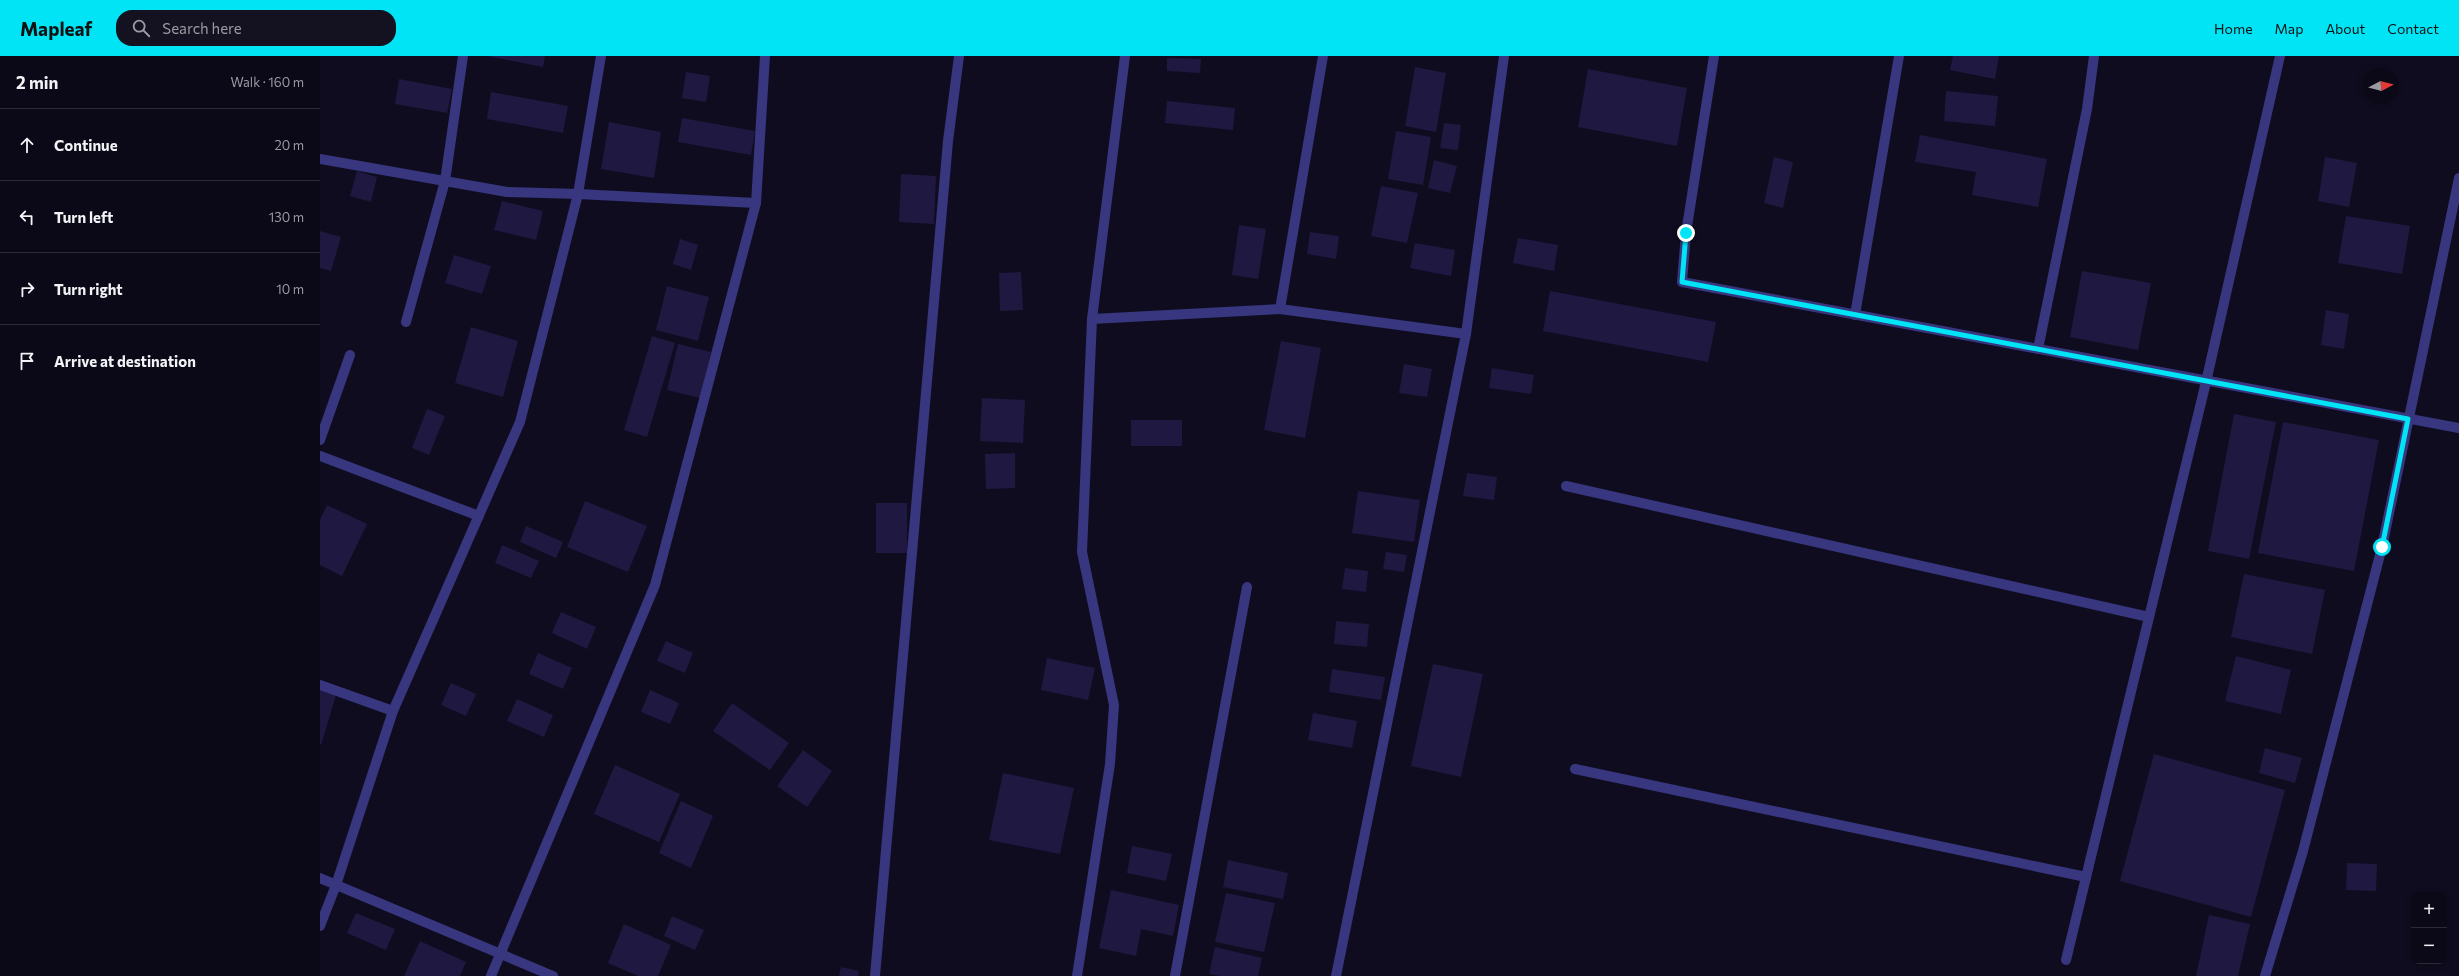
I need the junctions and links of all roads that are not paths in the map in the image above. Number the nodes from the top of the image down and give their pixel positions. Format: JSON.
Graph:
{"nodes":[{"id":1,"x":463,"y":56,"type":"edge"},
{"id":2,"x":601,"y":56,"type":"edge"},
{"id":3,"x":765,"y":56,"type":"edge"},
{"id":4,"x":959,"y":56,"type":"edge"},
{"id":5,"x":1125,"y":56,"type":"edge"},
{"id":6,"x":1323,"y":56,"type":"edge"},
{"id":7,"x":1504,"y":56,"type":"edge"},
{"id":8,"x":1714,"y":56,"type":"edge"},
{"id":9,"x":1899,"y":56,"type":"edge"},
{"id":10,"x":2094,"y":56,"type":"edge"},
{"id":11,"x":2280,"y":56,"type":"edge"},
{"id":12,"x":320,"y":159,"type":"edge"},
{"id":13,"x":2459,"y":178,"type":"edge"},
{"id":14,"x":445,"y":181,"type":"junction"},
{"id":15,"x":578,"y":194,"type":"junction"},
{"id":16,"x":756,"y":203,"type":"junction"},
{"id":17,"x":1280,"y":309,"type":"junction"},
{"id":18,"x":1854,"y":315,"type":"junction"},
{"id":19,"x":1092,"y":319,"type":"junction"},
{"id":20,"x":406,"y":322,"type":"dead end"},
{"id":21,"x":1466,"y":334,"type":"junction"},
{"id":22,"x":2038,"y":349,"type":"junction"},
{"id":23,"x":350,"y":355,"type":"dead end"},
{"id":24,"x":2206,"y":382,"type":"junction"},
{"id":25,"x":2408,"y":419,"type":"junction"},
{"id":26,"x":2459,"y":428,"type":"edge"},
{"id":27,"x":320,"y":440,"type":"edge"},
{"id":28,"x":320,"y":456,"type":"edge"},
{"id":29,"x":1566,"y":486,"type":"dead end"},
{"id":30,"x":479,"y":516,"type":"junction"},
{"id":31,"x":1246,"y":587,"type":"dead end"},
{"id":32,"x":2149,"y":617,"type":"junction"},
{"id":33,"x":320,"y":685,"type":"edge"},
{"id":34,"x":393,"y":711,"type":"junction"},
{"id":35,"x":1575,"y":769,"type":"dead end"},
{"id":36,"x":2086,"y":877,"type":"junction"},
{"id":37,"x":320,"y":878,"type":"edge"},
{"id":38,"x":336,"y":885,"type":"junction"},
{"id":39,"x":320,"y":926,"type":"edge"},
{"id":40,"x":499,"y":954,"type":"junction"},
{"id":41,"x":2066,"y":960,"type":"dead end"},
{"id":42,"x":491,"y":976,"type":"edge"},
{"id":43,"x":553,"y":976,"type":"edge"},
{"id":44,"x":875,"y":976,"type":"edge"},
{"id":45,"x":1077,"y":976,"type":"edge"},
{"id":46,"x":1175,"y":976,"type":"edge"},
{"id":47,"x":1336,"y":976,"type":"edge"},
{"id":48,"x":2265,"y":976,"type":"edge"}],
"edges":[{"from":1,"to":14,"type":"street"},
{"from":2,"to":15,"type":"street"},
{"from":3,"to":16,"type":"street"},
{"from":4,"to":44,"type":"street"},
{"from":5,"to":19,"type":"street"},
{"from":6,"to":17,"type":"street"},
{"from":7,"to":21,"type":"street"},
{"from":8,"to":18,"type":"street"},
{"from":9,"to":18,"type":"street"},
{"from":10,"to":22,"type":"street"},
{"from":11,"to":24,"type":"street"},
{"from":12,"to":14,"type":"street"},
{"from":13,"to":25,"type":"street"},
{"from":14,"to":15,"type":"street"},
{"from":14,"to":20,"type":"street"},
{"from":15,"to":16,"type":"street"},
{"from":15,"to":30,"type":"street"},
{"from":16,"to":40,"type":"street"},
{"from":17,"to":19,"type":"street"},
{"from":17,"to":21,"type":"street"},
{"from":18,"to":22,"type":"street"},
{"from":19,"to":45,"type":"street"},
{"from":21,"to":47,"type":"street"},
{"from":22,"to":24,"type":"street"},
{"from":23,"to":27,"type":"street"},
{"from":24,"to":25,"type":"street"},
{"from":24,"to":32,"type":"street"},
{"from":25,"to":26,"type":"street"},
{"from":25,"to":48,"type":"street"},
{"from":28,"to":30,"type":"street"},
{"from":29,"to":32,"type":"street"},
{"from":30,"to":34,"type":"street"},
{"from":31,"to":46,"type":"street"},
{"from":32,"to":36,"type":"street"},
{"from":33,"to":34,"type":"street"},
{"from":34,"to":38,"type":"street"},
{"from":35,"to":36,"type":"street"},
{"from":36,"to":41,"type":"street"},
{"from":37,"to":38,"type":"street"},
{"from":38,"to":39,"type":"street"},
{"from":38,"to":40,"type":"street"},
{"from":40,"to":42,"type":"street"},
{"from":40,"to":43,"type":"street"}]}
